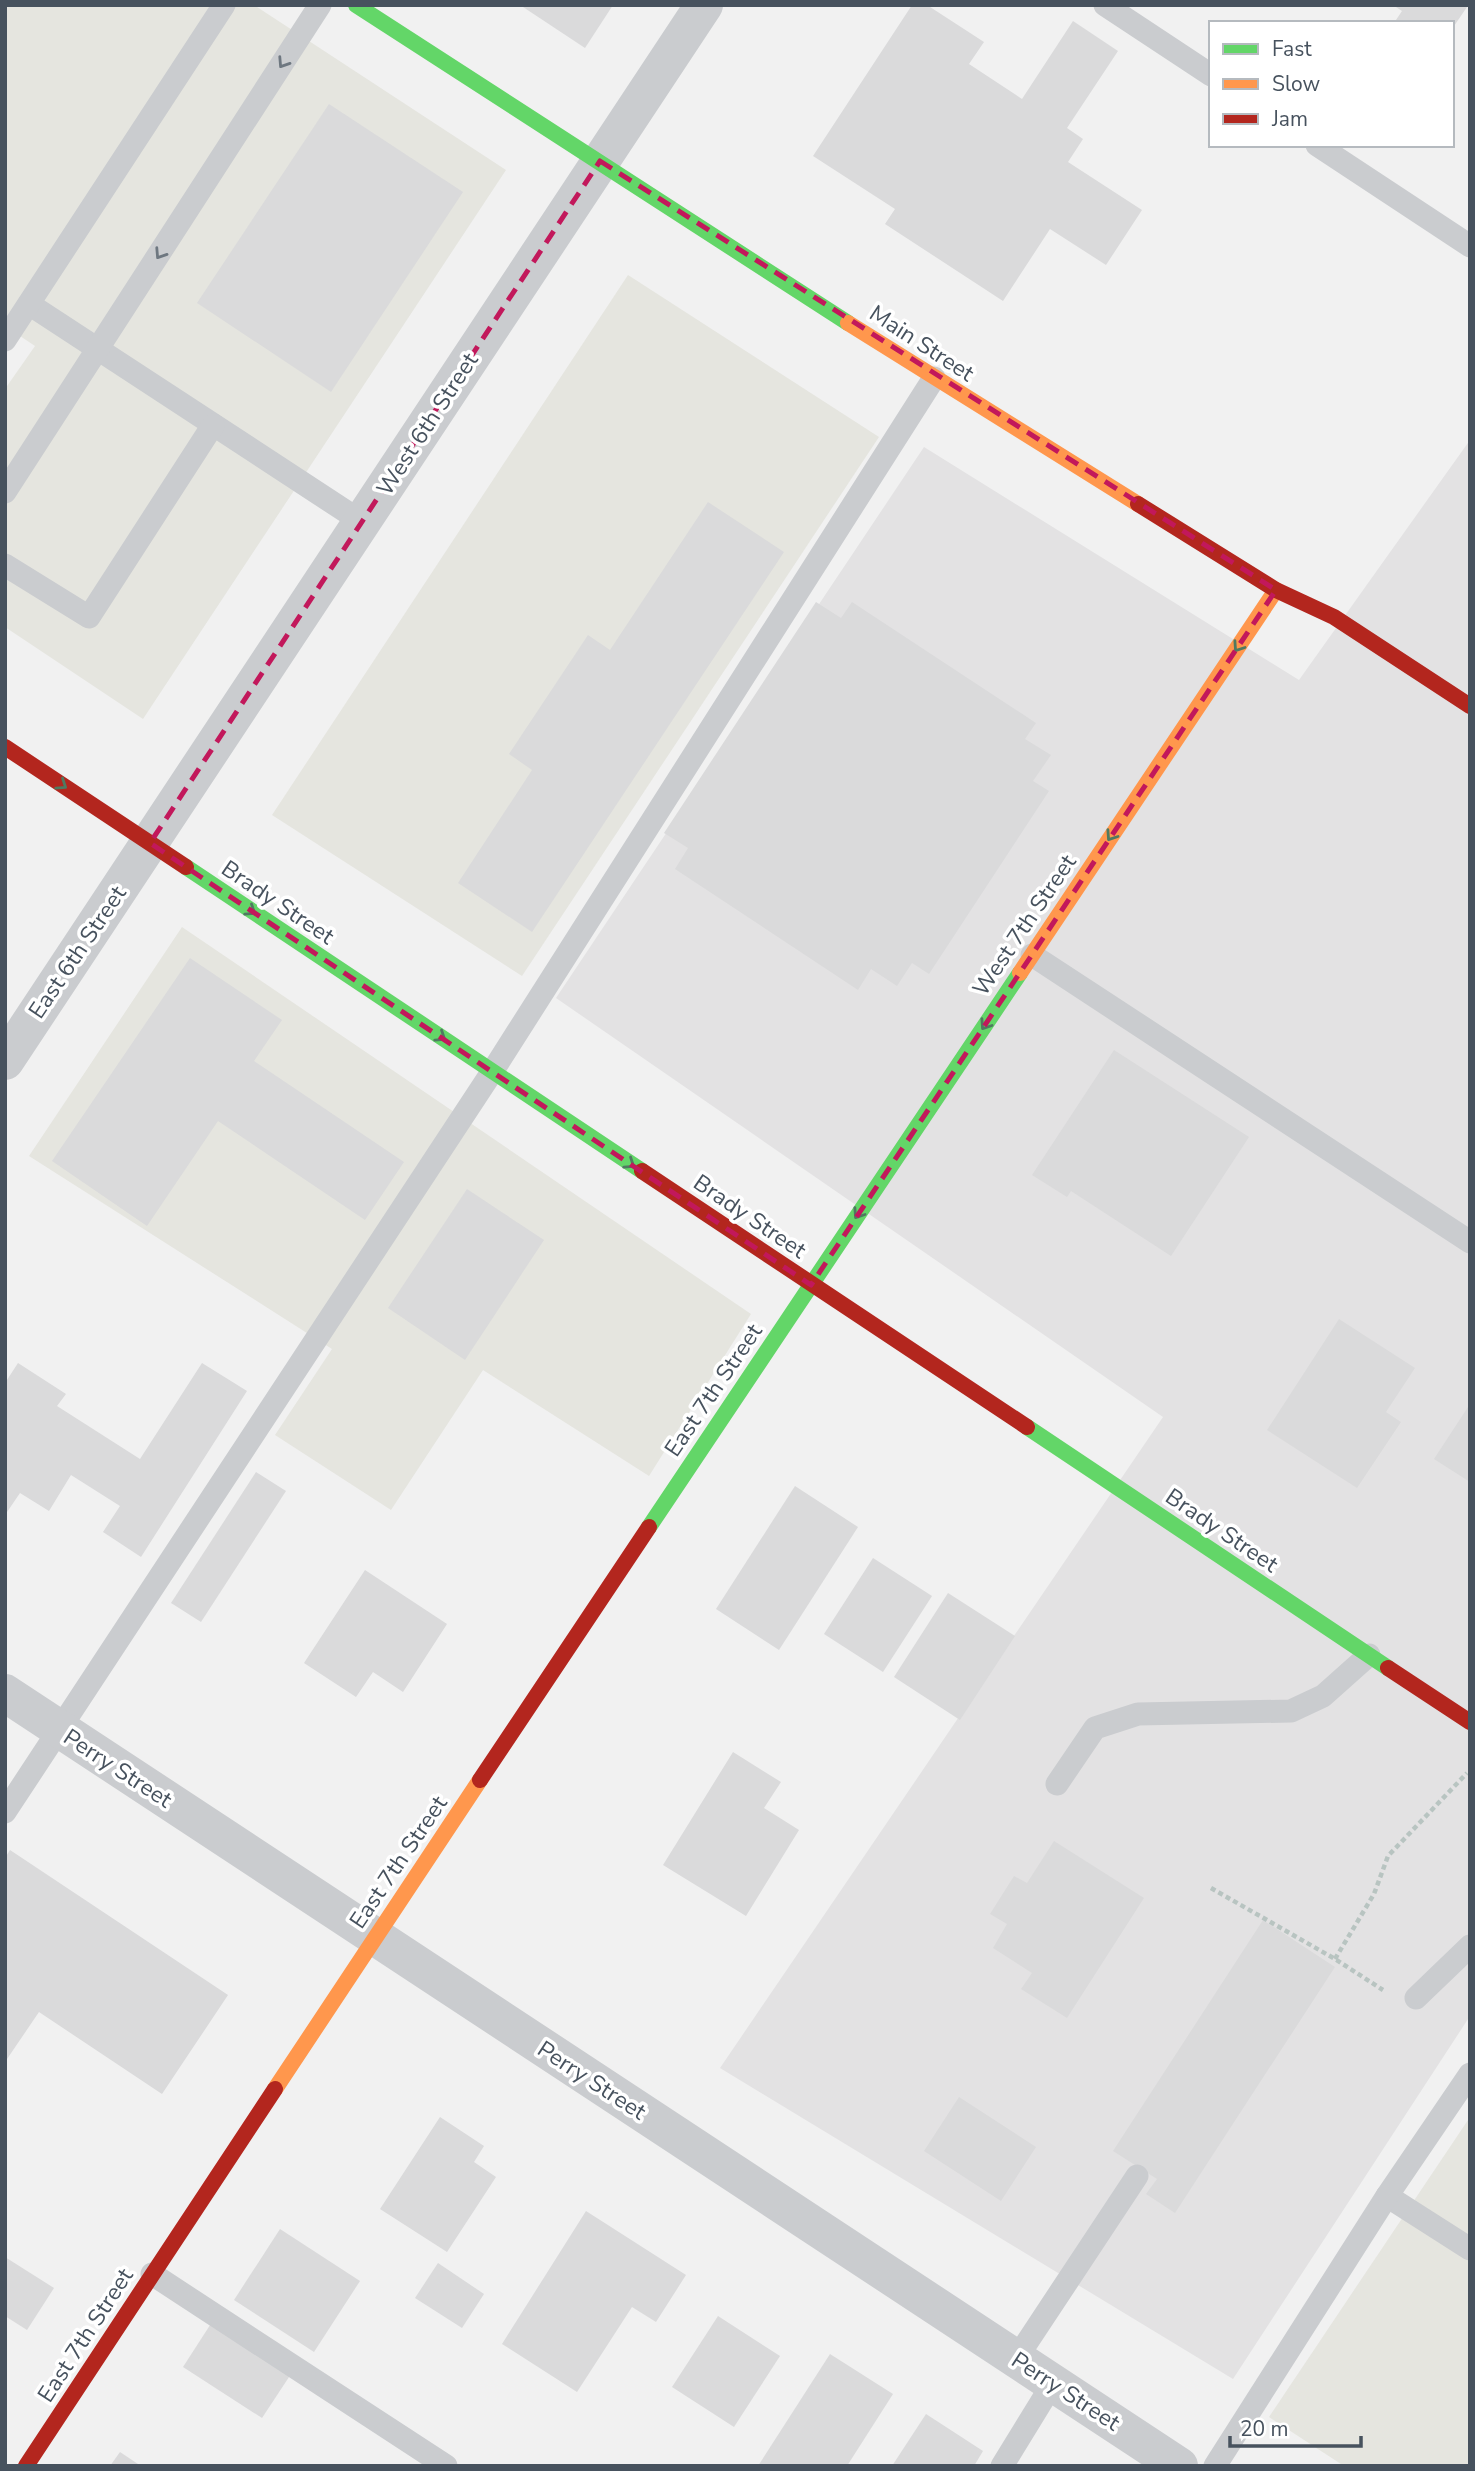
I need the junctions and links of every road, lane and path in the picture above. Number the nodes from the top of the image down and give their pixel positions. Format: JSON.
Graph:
{"nodes":[{"id":1,"x":224,"y":5,"type":"edge"},
{"id":2,"x":320,"y":5,"type":"edge"},
{"id":3,"x":356,"y":5,"type":"edge"},
{"id":4,"x":704,"y":5,"type":"edge"},
{"id":5,"x":1105,"y":5,"type":"edge"},
{"id":6,"x":1209,"y":74,"type":"edge"},
{"id":7,"x":1320,"y":147,"type":"edge"},
{"id":8,"x":600,"y":161,"type":"junction"},
{"id":9,"x":1470,"y":246,"type":"edge"},
{"id":10,"x":29,"y":304,"type":"junction"},
{"id":11,"x":5,"y":340,"type":"edge"},
{"id":12,"x":98,"y":350,"type":"junction"},
{"id":13,"x":934,"y":378,"type":"junction"},
{"id":14,"x":213,"y":425,"type":"junction"},
{"id":15,"x":5,"y":492,"type":"edge"},
{"id":16,"x":362,"y":522,"type":"junction"},
{"id":17,"x":5,"y":565,"type":"edge"},
{"id":18,"x":1276,"y":590,"type":"junction"},
{"id":19,"x":1470,"y":706,"type":"edge"},
{"id":20,"x":5,"y":747,"type":"edge"},
{"id":21,"x":150,"y":844,"type":"junction"},
{"id":22,"x":1031,"y":955,"type":"junction"},
{"id":23,"x":5,"y":1062,"type":"edge"},
{"id":24,"x":492,"y":1072,"type":"junction"},
{"id":25,"x":1470,"y":1242,"type":"edge"},
{"id":26,"x":811,"y":1285,"type":"junction"},
{"id":27,"x":1368,"y":1655,"type":"junction"},
{"id":28,"x":5,"y":1693,"type":"edge"},
{"id":29,"x":1470,"y":1722,"type":"edge"},
{"id":30,"x":61,"y":1730,"type":"junction"},
{"id":31,"x":1467,"y":1773,"type":"dead end"},
{"id":32,"x":1058,"y":1784,"type":"dead end"},
{"id":33,"x":5,"y":1812,"type":"edge"},
{"id":34,"x":1211,"y":1888,"type":"dead end"},
{"id":35,"x":375,"y":1937,"type":"junction"},
{"id":36,"x":1470,"y":1946,"type":"edge"},
{"id":37,"x":1335,"y":1959,"type":"junction"},
{"id":38,"x":1389,"y":1994,"type":"dead end"},
{"id":39,"x":1416,"y":1998,"type":"dead end"},
{"id":40,"x":1470,"y":2074,"type":"edge"},
{"id":41,"x":1137,"y":2176,"type":"dead end"},
{"id":42,"x":1387,"y":2196,"type":"junction"},
{"id":43,"x":1470,"y":2249,"type":"edge"},
{"id":44,"x":152,"y":2274,"type":"junction"},
{"id":45,"x":1016,"y":2359,"type":"junction"},
{"id":46,"x":1053,"y":2383,"type":"junction"},
{"id":47,"x":26,"y":2466,"type":"edge"},
{"id":48,"x":446,"y":2466,"type":"edge"},
{"id":49,"x":1002,"y":2466,"type":"edge"},
{"id":50,"x":1179,"y":2466,"type":"edge"},
{"id":51,"x":1215,"y":2466,"type":"edge"}],
"edges":[{"from":1,"to":10,"type":"lane"},
{"from":2,"to":12,"type":"lane","one_way":true},
{"from":3,"to":8,"type":"main road","name":"Main Street"},
{"from":4,"to":8,"type":"street","name":"West 6th Street"},
{"from":5,"to":6,"type":"lane"},
{"from":7,"to":9,"type":"lane"},
{"from":8,"to":13,"type":"main road","name":"Main Street"},
{"from":8,"to":16,"type":"street","name":"West 6th Street"},
{"from":10,"to":11,"type":"lane"},
{"from":10,"to":12,"type":"lane"},
{"from":12,"to":14,"type":"lane"},
{"from":12,"to":15,"type":"lane"},
{"from":13,"to":18,"type":"main road","name":"Main Street"},
{"from":13,"to":24,"type":"lane"},
{"from":14,"to":16,"type":"lane"},
{"from":14,"to":17,"type":"lane"},
{"from":16,"to":21,"type":"street","name":"West 6th Street"},
{"from":18,"to":19,"type":"main road","name":"Main Street"},
{"from":18,"to":22,"type":"main road","name":"West 7th Street","one_way":true},
{"from":20,"to":21,"type":"main road","name":"Brady Street","one_way":true},
{"from":21,"to":23,"type":"street","name":"East 6th Street"},
{"from":21,"to":24,"type":"main road","name":"Brady Street","one_way":true},
{"from":22,"to":25,"type":"lane"},
{"from":22,"to":26,"type":"main road","name":"West 7th Street","one_way":true},
{"from":24,"to":26,"type":"main road","name":"Brady Street","one_way":true},
{"from":24,"to":30,"type":"lane"},
{"from":26,"to":27,"type":"main road","name":"Brady Street"},
{"from":26,"to":35,"type":"main road","name":"East 7th Street"},
{"from":27,"to":29,"type":"main road","name":"Brady Street"},
{"from":27,"to":32,"type":"lane"},
{"from":28,"to":30,"type":"street","name":"Perry Street"},
{"from":30,"to":33,"type":"lane"},
{"from":30,"to":35,"type":"street","name":"Perry Street"},
{"from":31,"to":37,"type":"path"},
{"from":34,"to":37,"type":"path"},
{"from":35,"to":44,"type":"main road","name":"East 7th Street"},
{"from":35,"to":45,"type":"street","name":"Perry Street"},
{"from":36,"to":39,"type":"lane"},
{"from":37,"to":38,"type":"path"},
{"from":40,"to":42,"type":"lane"},
{"from":41,"to":45,"type":"lane"},
{"from":42,"to":43,"type":"lane"},
{"from":42,"to":51,"type":"lane"},
{"from":44,"to":47,"type":"main road","name":"East 7th Street"},
{"from":44,"to":48,"type":"lane"},
{"from":45,"to":46,"type":"street","name":"Perry Street"},
{"from":46,"to":49,"type":"lane"},
{"from":46,"to":50,"type":"street","name":"Perry Street"}]}
